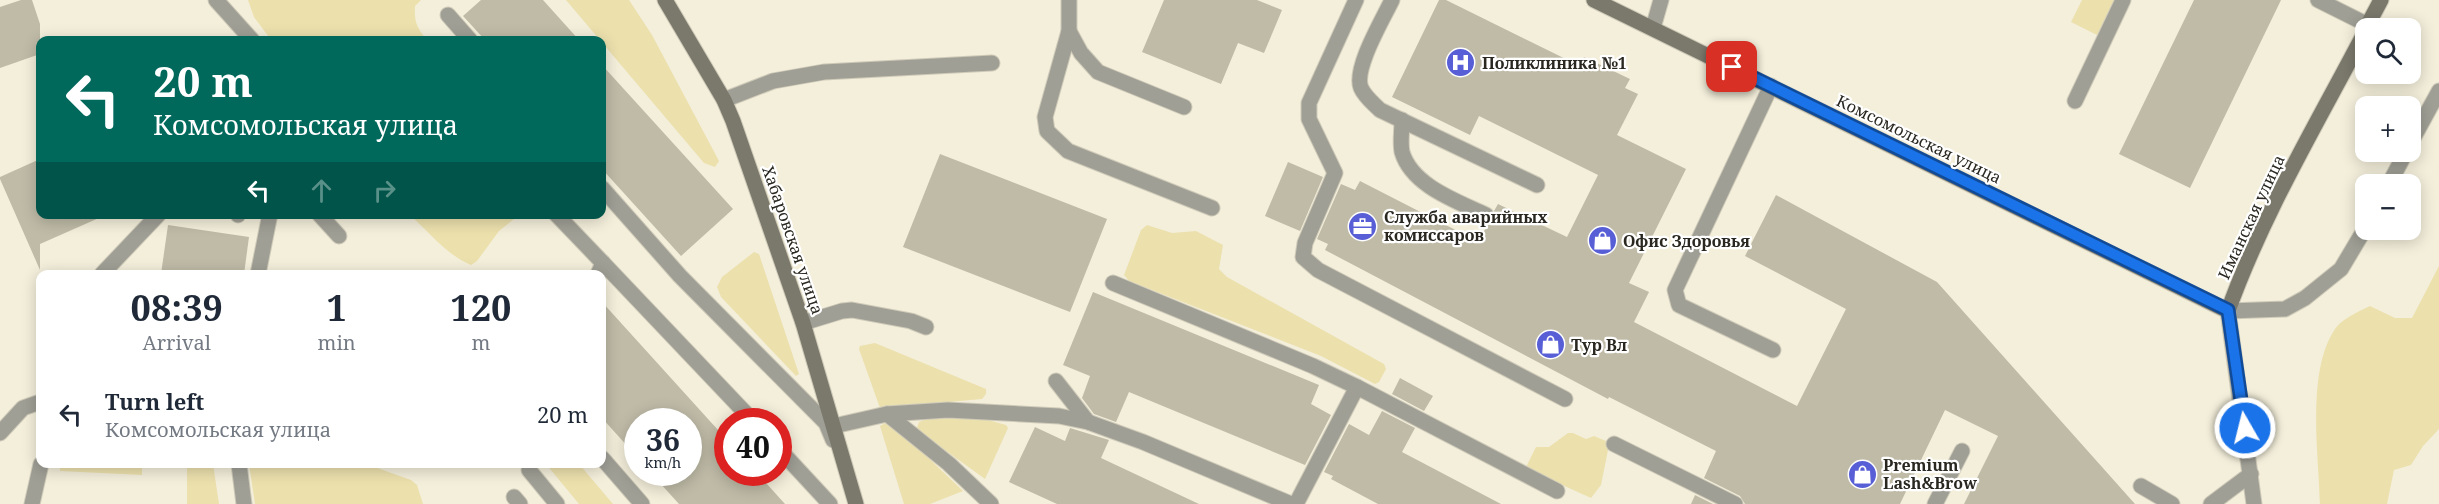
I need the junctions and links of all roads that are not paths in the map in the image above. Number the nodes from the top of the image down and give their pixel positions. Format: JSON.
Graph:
{"nodes":[{"id":1,"x":216,"y":0,"type":"edge"},
{"id":2,"x":231,"y":0,"type":"edge"},
{"id":3,"x":665,"y":0,"type":"edge"},
{"id":4,"x":1069,"y":0,"type":"edge"},
{"id":5,"x":1356,"y":0,"type":"edge"},
{"id":6,"x":1392,"y":0,"type":"edge"},
{"id":7,"x":1594,"y":0,"type":"edge"},
{"id":8,"x":1661,"y":0,"type":"edge"},
{"id":9,"x":2123,"y":0,"type":"edge"},
{"id":10,"x":2318,"y":0,"type":"edge"},
{"id":11,"x":2380,"y":0,"type":"edge"},
{"id":12,"x":448,"y":15,"type":"dead end"},
{"id":13,"x":2372,"y":18,"type":"edge"},
{"id":14,"x":2355,"y":21,"type":"edge"},
{"id":15,"x":1653,"y":28,"type":"junction"},
{"id":16,"x":1069,"y":31,"type":"junction"},
{"id":17,"x":249,"y":36,"type":"edge"},
{"id":18,"x":251,"y":36,"type":"edge"},
{"id":19,"x":466,"y":36,"type":"edge"},
{"id":20,"x":2355,"y":51,"type":"edge"},
{"id":21,"x":992,"y":63,"type":"dead end"},
{"id":22,"x":1771,"y":86,"type":"junction"},
{"id":23,"x":2439,"y":91,"type":"edge"},
{"id":24,"x":724,"y":100,"type":"junction"},
{"id":25,"x":2075,"y":101,"type":"dead end"},
{"id":26,"x":1184,"y":107,"type":"dead end"},
{"id":27,"x":1402,"y":120,"type":"junction"},
{"id":28,"x":2421,"y":124,"type":"edge"},
{"id":29,"x":1537,"y":185,"type":"dead end"},
{"id":30,"x":606,"y":193,"type":"edge"},
{"id":31,"x":1212,"y":208,"type":"dead end"},
{"id":32,"x":1486,"y":215,"type":"dead end"},
{"id":33,"x":154,"y":219,"type":"edge"},
{"id":34,"x":269,"y":219,"type":"edge"},
{"id":35,"x":324,"y":219,"type":"edge"},
{"id":36,"x":560,"y":219,"type":"edge"},
{"id":37,"x":339,"y":236,"type":"dead end"},
{"id":38,"x":2358,"y":240,"type":"edge"},
{"id":39,"x":601,"y":269,"type":"edge"},
{"id":40,"x":106,"y":270,"type":"edge"},
{"id":41,"x":259,"y":270,"type":"edge"},
{"id":42,"x":606,"y":274,"type":"edge"},
{"id":43,"x":1113,"y":284,"type":"dead end"},
{"id":44,"x":2228,"y":310,"type":"junction"},
{"id":45,"x":803,"y":323,"type":"junction"},
{"id":46,"x":926,"y":327,"type":"dead end"},
{"id":47,"x":1773,"y":350,"type":"dead end"},
{"id":48,"x":1056,"y":381,"type":"dead end"},
{"id":49,"x":1357,"y":387,"type":"junction"},
{"id":50,"x":1565,"y":399,"type":"dead end"},
{"id":51,"x":36,"y":403,"type":"edge"},
{"id":52,"x":740,"y":408,"type":"edge"},
{"id":53,"x":887,"y":414,"type":"junction"},
{"id":54,"x":1088,"y":422,"type":"junction"},
{"id":55,"x":834,"y":426,"type":"junction"},
{"id":56,"x":0,"y":434,"type":"edge"},
{"id":57,"x":1614,"y":444,"type":"dead end"},
{"id":58,"x":1962,"y":451,"type":"dead end"},
{"id":59,"x":606,"y":463,"type":"edge"},
{"id":60,"x":792,"y":463,"type":"edge"},
{"id":61,"x":40,"y":468,"type":"edge"},
{"id":62,"x":240,"y":468,"type":"edge"},
{"id":63,"x":529,"y":470,"type":"dead end"},
{"id":64,"x":2251,"y":474,"type":"junction"},
{"id":65,"x":849,"y":479,"type":"junction"},
{"id":66,"x":2141,"y":486,"type":"dead end"},
{"id":67,"x":1557,"y":491,"type":"dead end"},
{"id":68,"x":32,"y":504,"type":"edge"},
{"id":69,"x":244,"y":504,"type":"edge"},
{"id":70,"x":557,"y":504,"type":"edge"},
{"id":71,"x":642,"y":504,"type":"edge"},
{"id":72,"x":830,"y":504,"type":"edge"},
{"id":73,"x":856,"y":504,"type":"edge"},
{"id":74,"x":991,"y":504,"type":"edge"},
{"id":75,"x":1291,"y":504,"type":"edge"},
{"id":76,"x":1296,"y":504,"type":"edge"},
{"id":77,"x":1734,"y":504,"type":"edge"},
{"id":78,"x":1935,"y":504,"type":"edge"},
{"id":79,"x":2172,"y":504,"type":"edge"},
{"id":80,"x":2211,"y":504,"type":"edge"},
{"id":81,"x":2254,"y":504,"type":"edge"}],
"edges":[{"from":1,"to":17,"type":"street"},
{"from":2,"to":18,"type":"street"},
{"from":3,"to":24,"type":"main road","name":"Хабаровская улица"},
{"from":4,"to":16,"type":"street"},
{"from":5,"to":50,"type":"street"},
{"from":6,"to":27,"type":"street"},
{"from":7,"to":15,"type":"main road","name":"Комсомольская улица"},
{"from":8,"to":15,"type":"street"},
{"from":9,"to":25,"type":"street"},
{"from":10,"to":14,"type":"street"},
{"from":11,"to":13,"type":"main road","name":"Иманская улица"},
{"from":12,"to":19,"type":"street"},
{"from":15,"to":22,"type":"main road","name":"Комсомольская улица"},
{"from":16,"to":26,"type":"street"},
{"from":16,"to":31,"type":"street"},
{"from":20,"to":44,"type":"main road","name":"Иманская улица"},
{"from":21,"to":24,"type":"street"},
{"from":22,"to":44,"type":"main road","name":"Комсомольская улица"},
{"from":22,"to":47,"type":"street"},
{"from":23,"to":28,"type":"street"},
{"from":24,"to":45,"type":"main road","name":"Хабаровская улица"},
{"from":27,"to":29,"type":"street"},
{"from":27,"to":32,"type":"street"},
{"from":30,"to":65,"type":"street"},
{"from":33,"to":40,"type":"street"},
{"from":34,"to":41,"type":"street"},
{"from":35,"to":37,"type":"street"},
{"from":36,"to":39,"type":"street"},
{"from":38,"to":44,"type":"street"},
{"from":42,"to":52,"type":"street"},
{"from":43,"to":49,"type":"street"},
{"from":44,"to":64,"type":"street","name":"Иманская улица"},
{"from":45,"to":46,"type":"street"},
{"from":45,"to":55,"type":"main road","name":"Хабаровская улица"},
{"from":48,"to":54,"type":"street"},
{"from":49,"to":67,"type":"street"},
{"from":49,"to":76,"type":"street"},
{"from":51,"to":56,"type":"street"},
{"from":53,"to":54,"type":"street"},
{"from":53,"to":55,"type":"street"},
{"from":53,"to":74,"type":"street"},
{"from":54,"to":75,"type":"street"},
{"from":55,"to":65,"type":"main road","name":"Хабаровская улица"},
{"from":57,"to":77,"type":"street"},
{"from":58,"to":78,"type":"street"},
{"from":59,"to":71,"type":"street"},
{"from":60,"to":72,"type":"street"},
{"from":61,"to":68,"type":"street"},
{"from":62,"to":69,"type":"street"},
{"from":63,"to":70,"type":"street"},
{"from":64,"to":80,"type":"street"},
{"from":64,"to":81,"type":"street","name":"Иманская улица"},
{"from":65,"to":73,"type":"main road","name":"Хабаровская улица"},
{"from":66,"to":79,"type":"street"}]}
